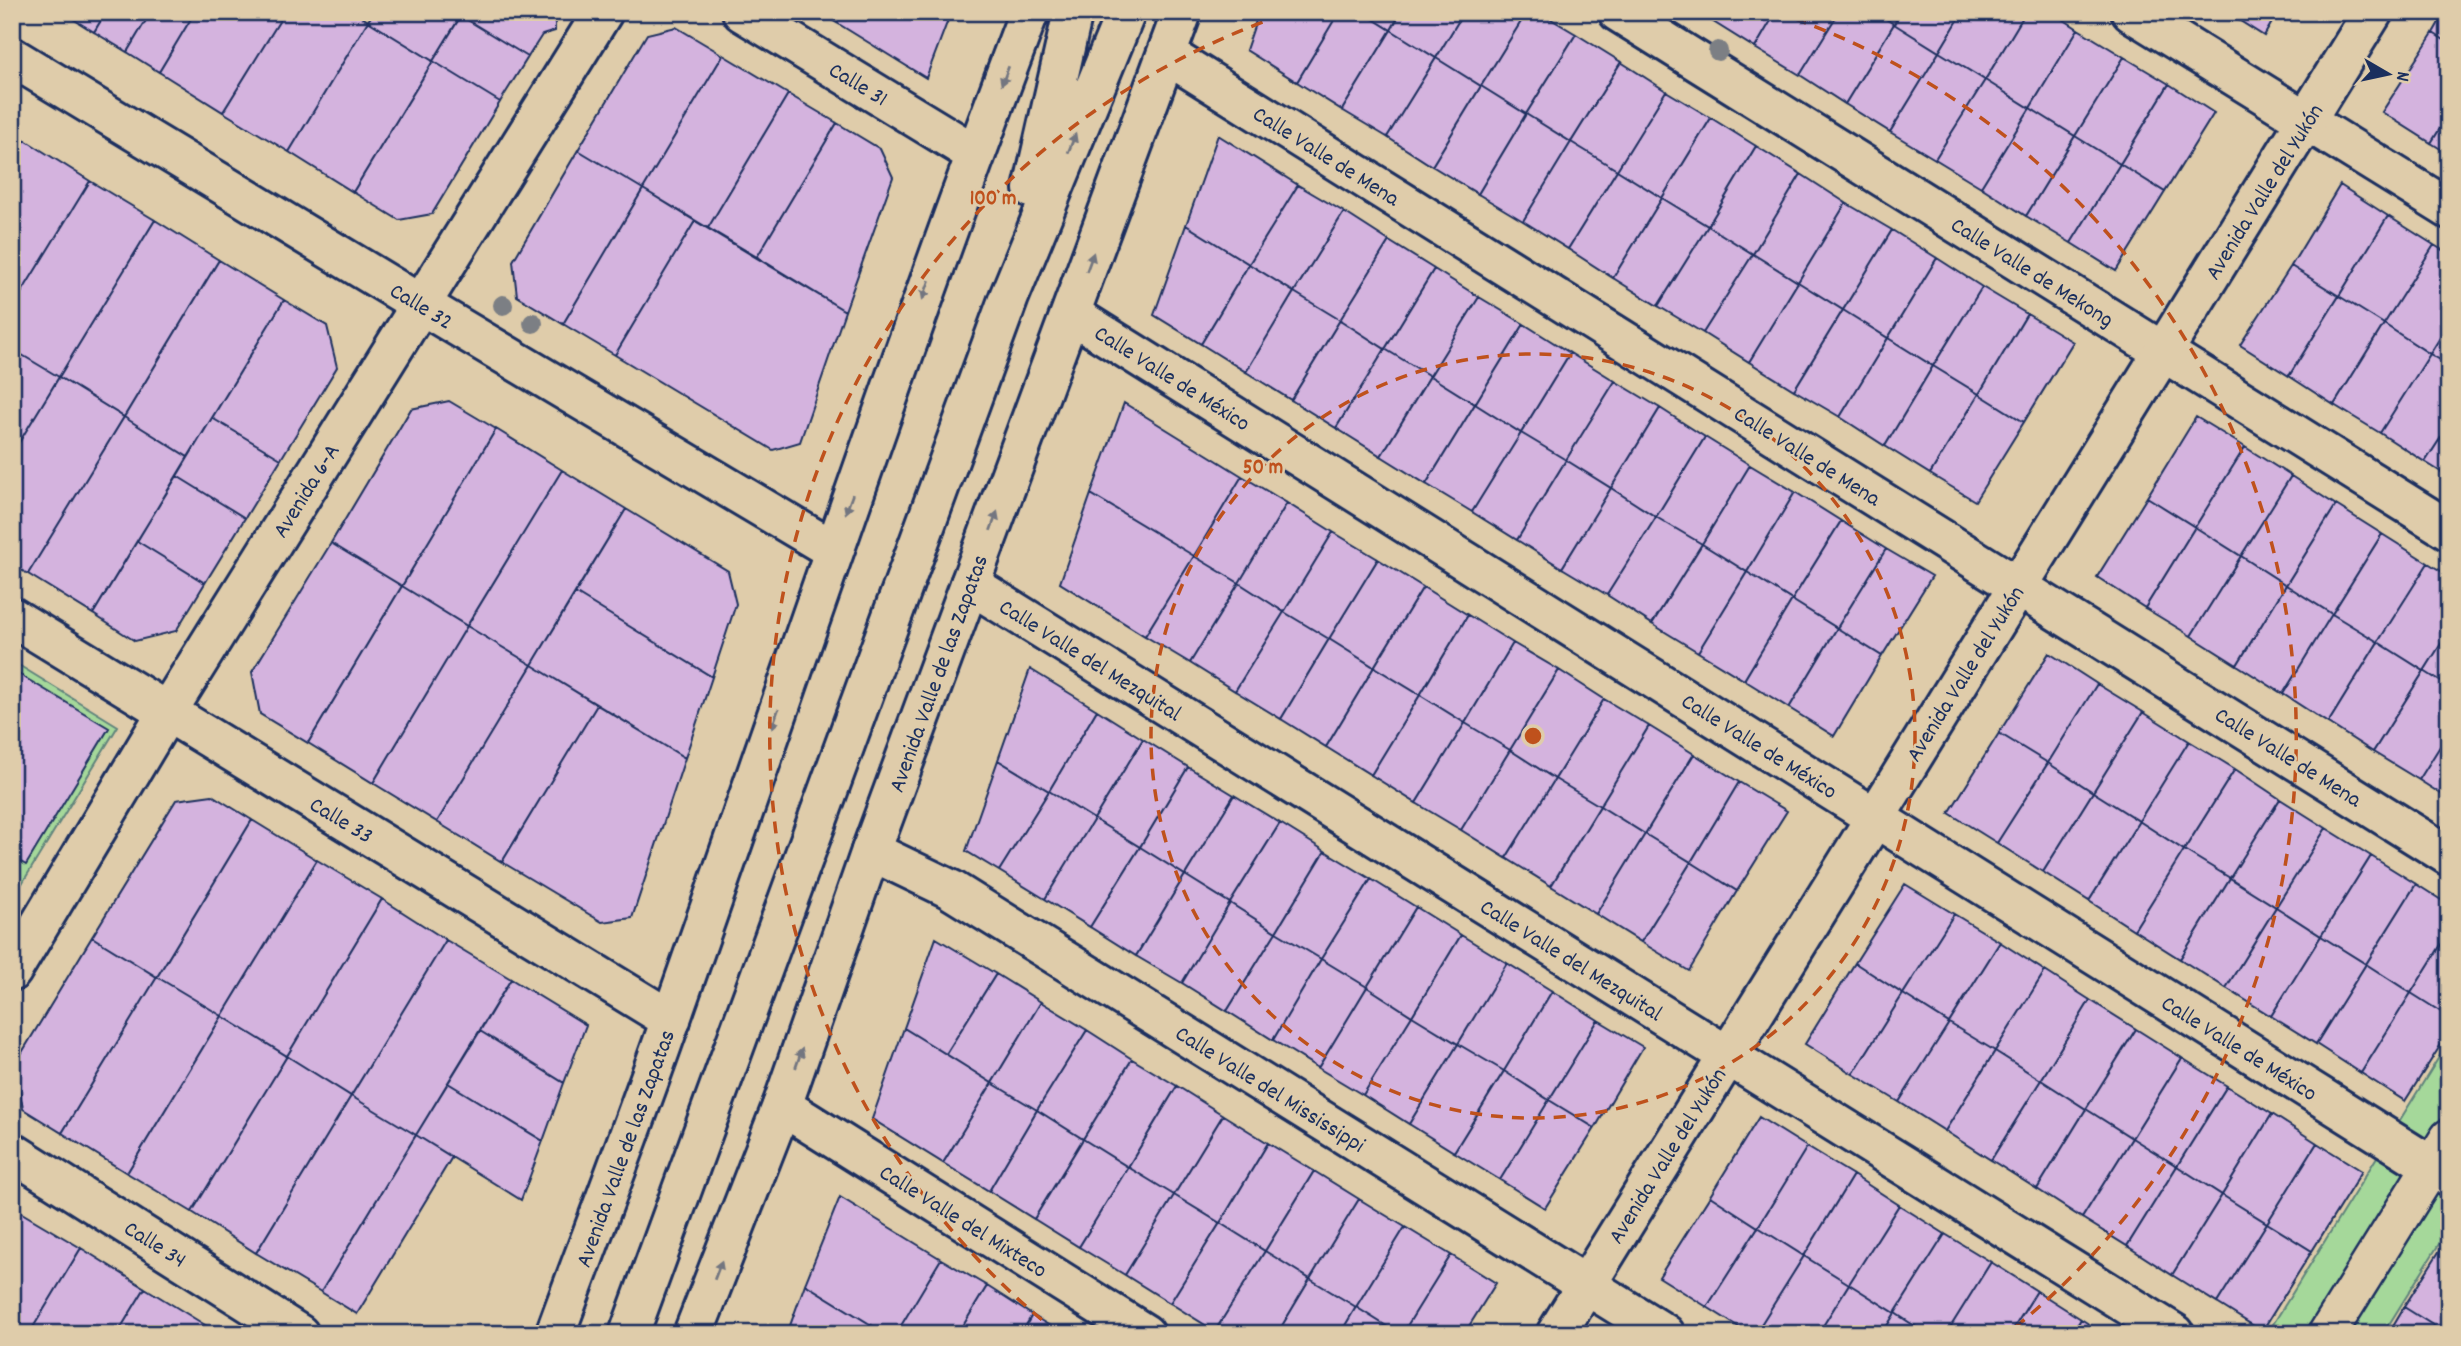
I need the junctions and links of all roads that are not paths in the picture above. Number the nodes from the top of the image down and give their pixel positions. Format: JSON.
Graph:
{"nodes":[{"id":1,"x":603,"y":12,"type":"edge"},
{"id":2,"x":742,"y":12,"type":"edge"},
{"id":3,"x":1029,"y":12,"type":"edge"},
{"id":4,"x":1073,"y":12,"type":"edge"},
{"id":5,"x":1126,"y":12,"type":"edge"},
{"id":6,"x":1182,"y":12,"type":"edge"},
{"id":7,"x":1618,"y":12,"type":"edge"},
{"id":8,"x":2131,"y":12,"type":"edge"},
{"id":9,"x":2373,"y":12,"type":"edge"},
{"id":10,"x":1167,"y":55,"type":"junction"},
{"id":11,"x":12,"y":57,"type":"edge"},
{"id":12,"x":2306,"y":121,"type":"junction"},
{"id":13,"x":975,"y":154,"type":"junction"},
{"id":14,"x":2449,"y":209,"type":"edge"},
{"id":15,"x":1009,"y":297,"type":"junction"},
{"id":16,"x":420,"y":304,"type":"junction"},
{"id":17,"x":1071,"y":313,"type":"junction"},
{"id":18,"x":2163,"y":352,"type":"junction"},
{"id":19,"x":2449,"y":530,"type":"edge"},
{"id":20,"x":833,"y":550,"type":"junction"},
{"id":21,"x":970,"y":584,"type":"junction"},
{"id":22,"x":2017,"y":587,"type":"junction"},
{"id":23,"x":12,"y":617,"type":"edge"},
{"id":24,"x":167,"y":712,"type":"junction"},
{"id":25,"x":1875,"y":817,"type":"junction"},
{"id":26,"x":872,"y":851,"type":"junction"},
{"id":27,"x":2449,"y":856,"type":"edge"},
{"id":28,"x":12,"y":971,"type":"edge"},
{"id":29,"x":671,"y":1020,"type":"junction"},
{"id":30,"x":1728,"y":1056,"type":"junction"},
{"id":31,"x":782,"y":1106,"type":"junction"},
{"id":32,"x":12,"y":1152,"type":"edge"},
{"id":33,"x":2443,"y":1160,"type":"edge"},
{"id":34,"x":1586,"y":1285,"type":"junction"},
{"id":35,"x":299,"y":1334,"type":"edge"},
{"id":36,"x":555,"y":1334,"type":"edge"},
{"id":37,"x":629,"y":1334,"type":"edge"},
{"id":38,"x":693,"y":1334,"type":"edge"},
{"id":39,"x":1146,"y":1334,"type":"edge"},
{"id":40,"x":1556,"y":1334,"type":"edge"},
{"id":41,"x":1665,"y":1334,"type":"edge"},
{"id":42,"x":2175,"y":1334,"type":"edge"},
{"id":43,"x":2327,"y":1334,"type":"edge"}],
"edges":[{"from":1,"to":16,"type":"street","name":"Avenida 6-A"},
{"from":2,"to":13,"type":"street","name":"Calle 31"},
{"from":3,"to":13,"type":"street","name":"Avenida Valle de las Zapatas","one_way":true},
{"from":4,"to":15,"type":"street"},
{"from":15,"to":5,"type":"street","one_way":true},
{"from":6,"to":10,"type":"street","name":"Avenida Valle de las Zapatas"},
{"from":7,"to":18,"type":"street","name":"Calle Valle de Mekong"},
{"from":8,"to":12,"type":"street"},
{"from":9,"to":12,"type":"street","name":"Avenida Valle del Yukón"},
{"from":17,"to":10,"type":"street","name":"Avenida Valle de las Zapatas","one_way":true},
{"from":10,"to":22,"type":"street","name":"Calle Valle de Mena"},
{"from":11,"to":16,"type":"street","name":"Calle 32"},
{"from":12,"to":14,"type":"street"},
{"from":12,"to":18,"type":"street","name":"Avenida Valle del Yukón"},
{"from":13,"to":20,"type":"street","name":"Avenida Valle de las Zapatas","one_way":true},
{"from":15,"to":37,"type":"street"},
{"from":16,"to":20,"type":"street","name":"Calle 32"},
{"from":16,"to":24,"type":"street","name":"Avenida 6-A"},
{"from":21,"to":17,"type":"street","name":"Avenida Valle de las Zapatas","one_way":true},
{"from":17,"to":25,"type":"street","name":"Calle Valle de México"},
{"from":18,"to":19,"type":"street","name":"Calle Valle de Mekong"},
{"from":18,"to":22,"type":"street","name":"Avenida Valle del Yukón"},
{"from":20,"to":29,"type":"street","name":"Avenida Valle de las Zapatas","one_way":true},
{"from":21,"to":26,"type":"street","name":"Avenida Valle de las Zapatas"},
{"from":21,"to":30,"type":"street","name":"Calle Valle del Mezquital"},
{"from":22,"to":25,"type":"street","name":"Avenida Valle del Yukón"},
{"from":22,"to":27,"type":"street","name":"Calle Valle de Mena"},
{"from":23,"to":24,"type":"street","name":"Calle 33"},
{"from":24,"to":28,"type":"street","name":"Avenida 6-A"},
{"from":24,"to":29,"type":"street","name":"Calle 33"},
{"from":25,"to":30,"type":"street","name":"Avenida Valle del Yukón"},
{"from":25,"to":33,"type":"street","name":"Calle Valle de México"},
{"from":31,"to":26,"type":"street","name":"Avenida Valle de las Zapatas","one_way":true},
{"from":26,"to":34,"type":"street","name":"Calle Valle del Mississippi"},
{"from":29,"to":36,"type":"street","name":"Avenida Valle de las Zapatas"},
{"from":30,"to":34,"type":"street","name":"Avenida Valle del Yukón"},
{"from":30,"to":42,"type":"street","name":"Calle Valle del Mezquital"},
{"from":38,"to":31,"type":"street","name":"Avenida Valle de las Zapatas","one_way":true},
{"from":31,"to":39,"type":"street","name":"Calle Valle del Mixteco"},
{"from":32,"to":35,"type":"street","name":"Calle 34"},
{"from":33,"to":43,"type":"street"},
{"from":34,"to":40,"type":"street","name":"Avenida Valle del Yukón"},
{"from":34,"to":41,"type":"street","name":"Calle Valle del Mississippi"}]}
